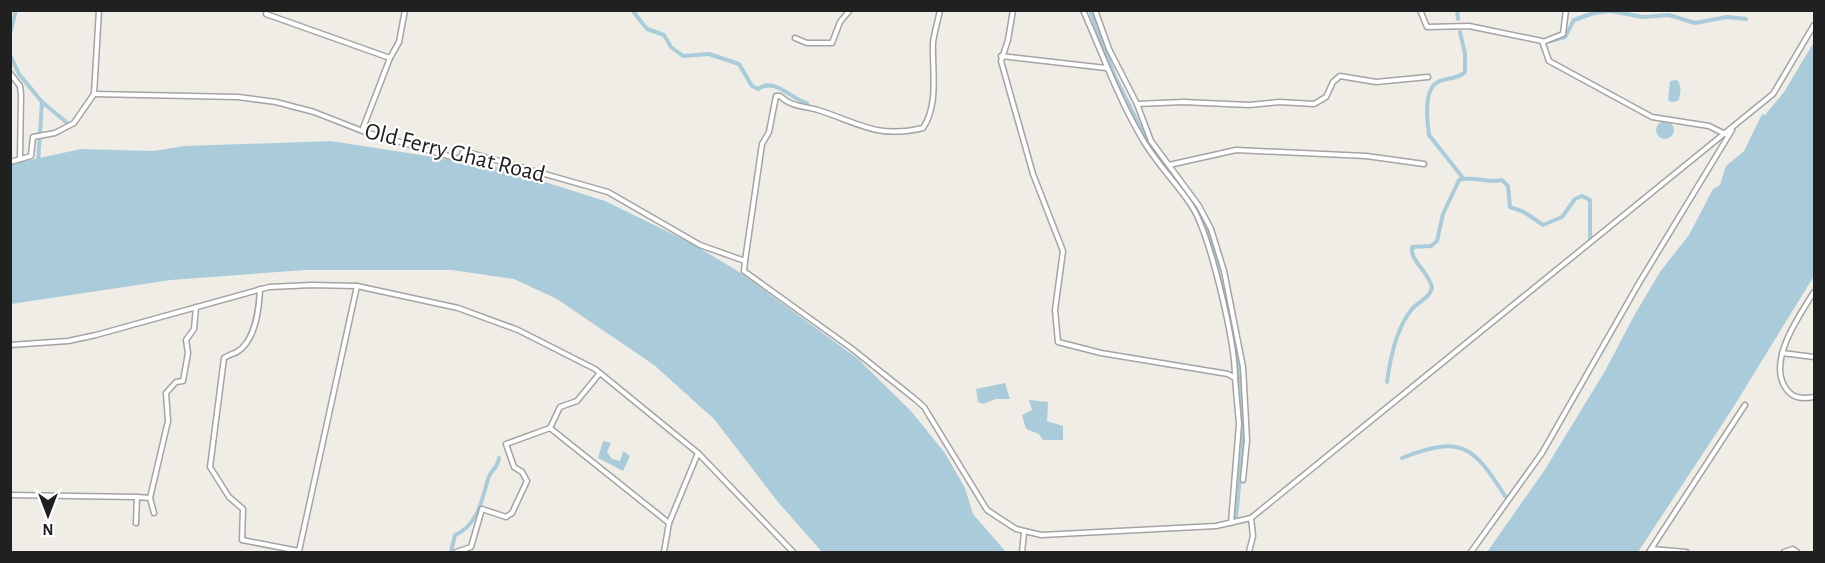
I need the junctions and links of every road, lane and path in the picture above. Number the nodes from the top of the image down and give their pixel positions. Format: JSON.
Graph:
{"nodes":[{"id":1,"x":99,"y":10,"type":"edge"},
{"id":2,"x":405,"y":10,"type":"edge"},
{"id":3,"x":850,"y":10,"type":"edge"},
{"id":4,"x":940,"y":10,"type":"edge"},
{"id":5,"x":1013,"y":10,"type":"edge"},
{"id":6,"x":1083,"y":10,"type":"edge"},
{"id":7,"x":1095,"y":10,"type":"edge"},
{"id":8,"x":1420,"y":10,"type":"edge"},
{"id":9,"x":1566,"y":10,"type":"edge"},
{"id":10,"x":266,"y":14,"type":"dead end"},
{"id":11,"x":1815,"y":25,"type":"edge"},
{"id":12,"x":795,"y":38,"type":"dead end"},
{"id":13,"x":1543,"y":42,"type":"junction"},
{"id":14,"x":1001,"y":56,"type":"junction"},
{"id":15,"x":390,"y":58,"type":"junction"},
{"id":16,"x":1106,"y":69,"type":"junction"},
{"id":17,"x":10,"y":73,"type":"edge"},
{"id":18,"x":1428,"y":77,"type":"dead end"},
{"id":19,"x":94,"y":94,"type":"junction"},
{"id":20,"x":1137,"y":104,"type":"junction"},
{"id":21,"x":1735,"y":126,"type":"junction"},
{"id":22,"x":363,"y":128,"type":"dead end"},
{"id":23,"x":1725,"y":134,"type":"junction"},
{"id":24,"x":20,"y":159,"type":"junction"},
{"id":25,"x":10,"y":162,"type":"edge"},
{"id":26,"x":1424,"y":164,"type":"dead end"},
{"id":27,"x":1169,"y":165,"type":"junction"},
{"id":28,"x":745,"y":261,"type":"junction"},
{"id":29,"x":357,"y":286,"type":"junction"},
{"id":30,"x":260,"y":289,"type":"junction"},
{"id":31,"x":1815,"y":292,"type":"edge"},
{"id":32,"x":196,"y":308,"type":"junction"},
{"id":33,"x":10,"y":345,"type":"edge"},
{"id":34,"x":1782,"y":354,"type":"junction"},
{"id":35,"x":1815,"y":357,"type":"edge"},
{"id":36,"x":600,"y":373,"type":"junction"},
{"id":37,"x":1234,"y":378,"type":"junction"},
{"id":38,"x":1815,"y":397,"type":"edge"},
{"id":39,"x":1745,"y":405,"type":"dead end"},
{"id":40,"x":550,"y":428,"type":"junction"},
{"id":41,"x":698,"y":453,"type":"junction"},
{"id":42,"x":1243,"y":480,"type":"dead end"},
{"id":43,"x":10,"y":495,"type":"edge"},
{"id":44,"x":137,"y":497,"type":"junction"},
{"id":45,"x":150,"y":498,"type":"junction"},
{"id":46,"x":154,"y":513,"type":"dead end"},
{"id":47,"x":1251,"y":518,"type":"junction"},
{"id":48,"x":669,"y":523,"type":"junction"},
{"id":49,"x":1232,"y":523,"type":"junction"},
{"id":50,"x":136,"y":524,"type":"dead end"},
{"id":51,"x":1024,"y":533,"type":"junction"},
{"id":52,"x":1650,"y":551,"type":"edge"},
{"id":53,"x":299,"y":552,"type":"edge"},
{"id":54,"x":456,"y":552,"type":"edge"},
{"id":55,"x":664,"y":552,"type":"edge"},
{"id":56,"x":793,"y":552,"type":"edge"},
{"id":57,"x":1022,"y":552,"type":"edge"},
{"id":58,"x":1249,"y":552,"type":"edge"},
{"id":59,"x":1471,"y":552,"type":"edge"},
{"id":60,"x":1686,"y":552,"type":"edge"},
{"id":61,"x":1784,"y":552,"type":"edge"},
{"id":62,"x":1797,"y":552,"type":"edge"}],
"edges":[{"from":1,"to":19,"type":"street"},
{"from":2,"to":15,"type":"street"},
{"from":3,"to":12,"type":"street"},
{"from":4,"to":28,"type":"street"},
{"from":5,"to":14,"type":"street"},
{"from":6,"to":16,"type":"street"},
{"from":7,"to":20,"type":"street"},
{"from":8,"to":13,"type":"street"},
{"from":9,"to":13,"type":"street"},
{"from":10,"to":15,"type":"street"},
{"from":11,"to":21,"type":"street"},
{"from":13,"to":23,"type":"street"},
{"from":14,"to":16,"type":"street"},
{"from":14,"to":37,"type":"street"},
{"from":15,"to":22,"type":"street"},
{"from":16,"to":37,"type":"street"},
{"from":17,"to":24,"type":"street"},
{"from":18,"to":20,"type":"street"},
{"from":19,"to":24,"type":"street"},
{"from":19,"to":28,"type":"street","name":"Old Ferry Ghat Road"},
{"from":20,"to":27,"type":"street"},
{"from":21,"to":23,"type":"street"},
{"from":21,"to":59,"type":"street"},
{"from":23,"to":47,"type":"street"},
{"from":24,"to":25,"type":"street"},
{"from":26,"to":27,"type":"street"},
{"from":27,"to":42,"type":"street"},
{"from":28,"to":51,"type":"street"},
{"from":29,"to":30,"type":"street"},
{"from":29,"to":36,"type":"street"},
{"from":29,"to":53,"type":"street"},
{"from":30,"to":32,"type":"street"},
{"from":30,"to":53,"type":"street"},
{"from":31,"to":34,"type":"street"},
{"from":32,"to":33,"type":"street"},
{"from":32,"to":45,"type":"street"},
{"from":34,"to":35,"type":"street"},
{"from":34,"to":38,"type":"street"},
{"from":36,"to":40,"type":"street"},
{"from":36,"to":41,"type":"street"},
{"from":37,"to":49,"type":"street"},
{"from":39,"to":52,"type":"street"},
{"from":40,"to":48,"type":"street"},
{"from":40,"to":54,"type":"street"},
{"from":41,"to":48,"type":"street"},
{"from":41,"to":56,"type":"street"},
{"from":43,"to":44,"type":"street"},
{"from":44,"to":45,"type":"street"},
{"from":44,"to":50,"type":"street"},
{"from":45,"to":46,"type":"street"},
{"from":47,"to":49,"type":"street"},
{"from":47,"to":58,"type":"street"},
{"from":48,"to":55,"type":"street"},
{"from":49,"to":51,"type":"street"},
{"from":51,"to":57,"type":"street"},
{"from":52,"to":60,"type":"street"},
{"from":61,"to":62,"type":"street"}]}
